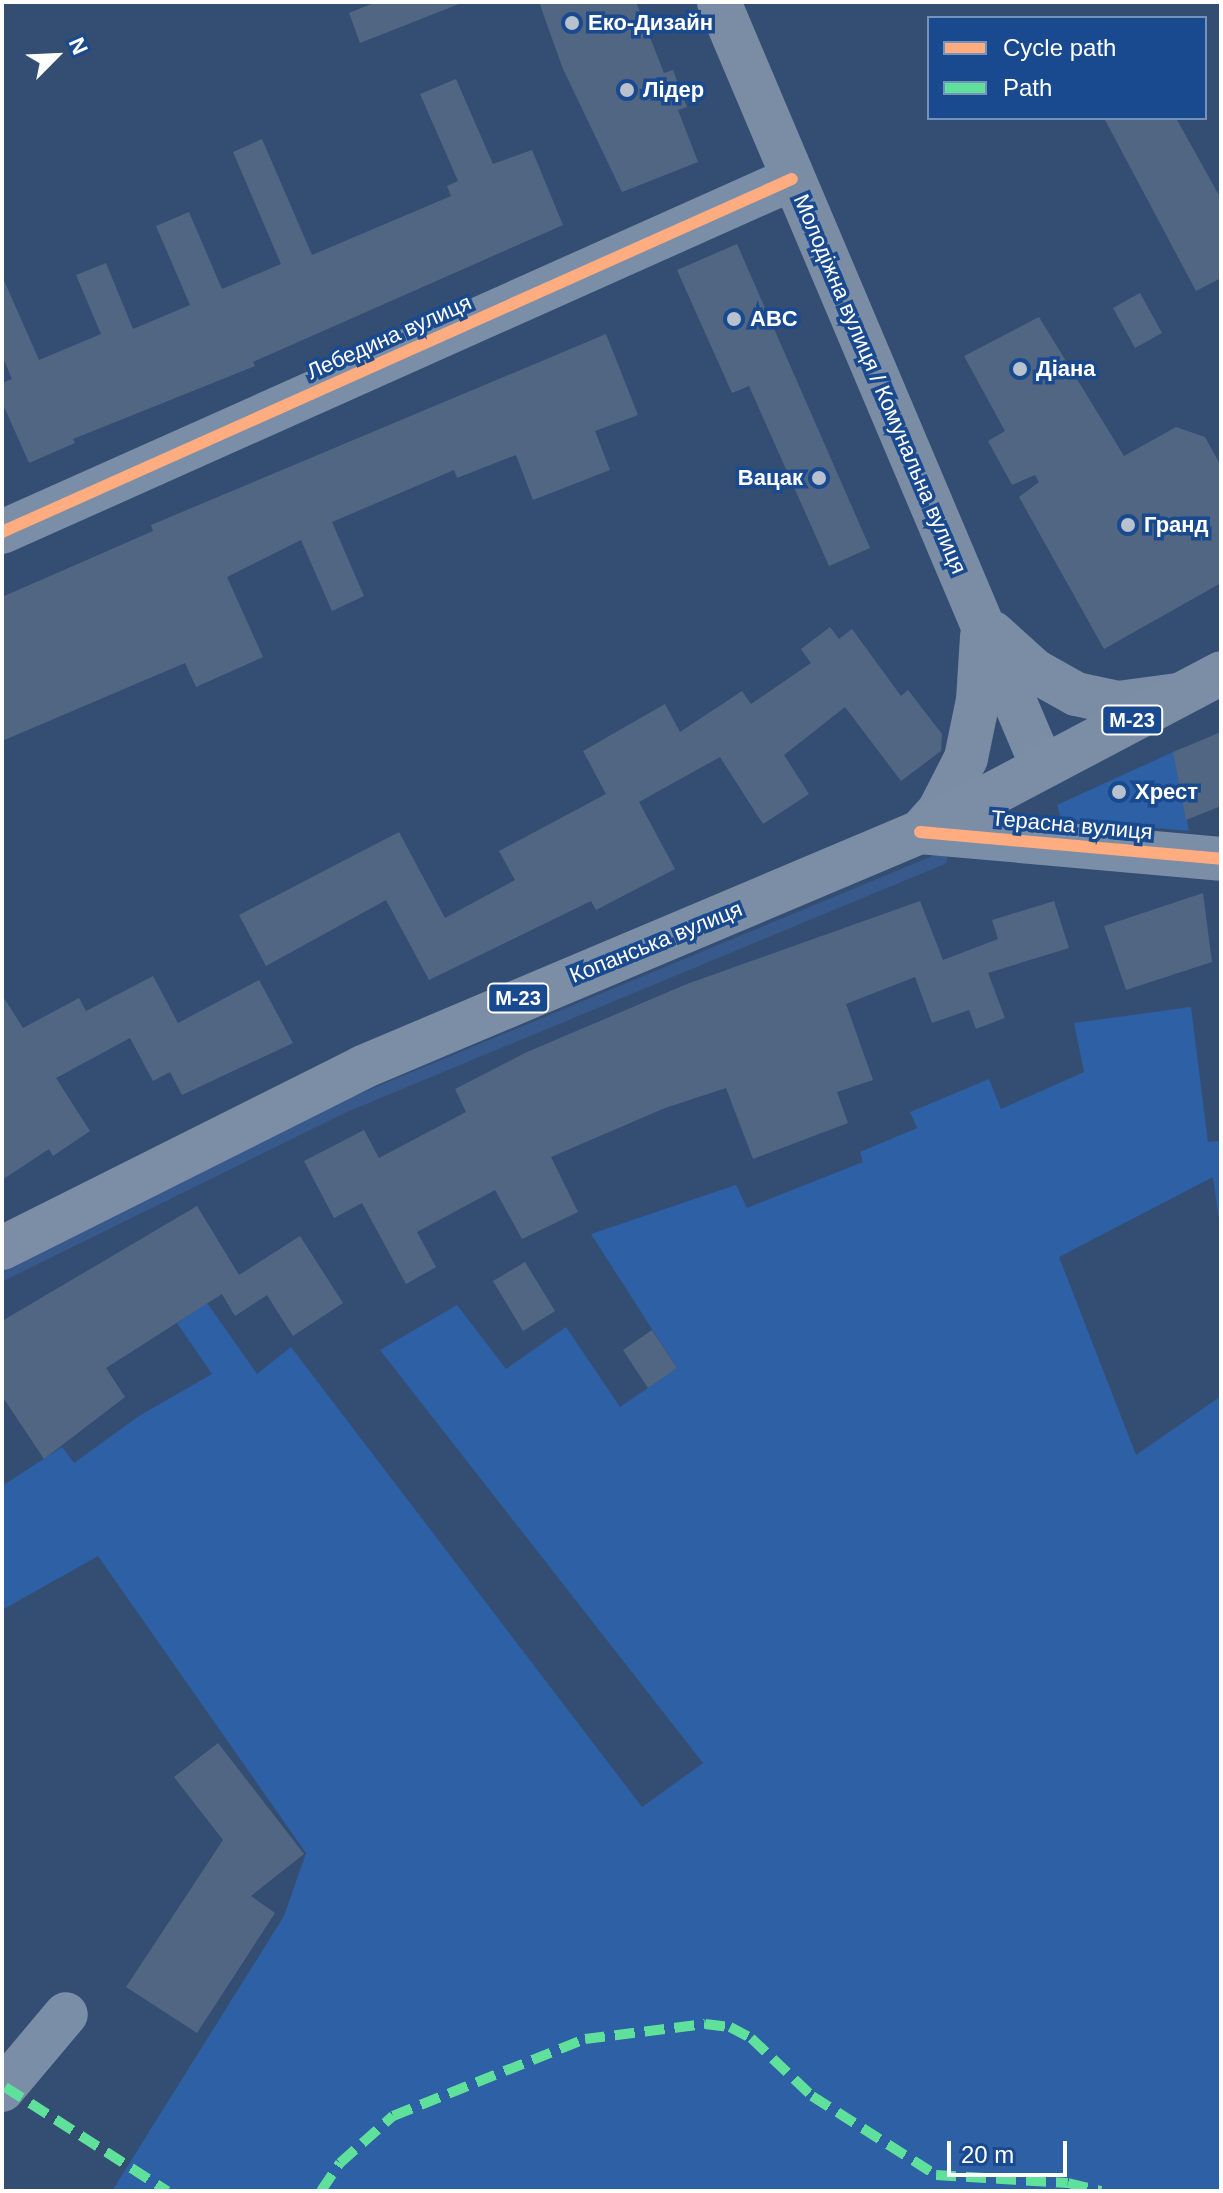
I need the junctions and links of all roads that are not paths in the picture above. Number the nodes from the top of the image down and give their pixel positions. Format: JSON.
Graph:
{"nodes":[{"id":1,"x":719,"y":2,"type":"edge"},
{"id":2,"x":792,"y":179,"type":"junction"},
{"id":3,"x":2,"y":532,"type":"edge"},
{"id":4,"x":982,"y":622,"type":"junction"},
{"id":5,"x":1204,"y":683,"type":"edge"},
{"id":6,"x":1042,"y":766,"type":"junction"},
{"id":7,"x":920,"y":832,"type":"junction"},
{"id":8,"x":1221,"y":859,"type":"edge"},
{"id":9,"x":2,"y":1248,"type":"edge"},
{"id":10,"x":66,"y":2014,"type":"dead end"},
{"id":11,"x":2,"y":2090,"type":"edge"}],
"edges":[{"from":1,"to":2,"type":"main road","name":"Молодіжна вулиця / Комунальна вулиця"},
{"from":2,"to":3,"type":"street","name":"Лебедина вулиця"},
{"from":2,"to":4,"type":"main road","name":"Молодіжна вулиця / Комунальна вулиця"},
{"from":4,"to":5,"type":"main road"},
{"from":4,"to":6,"type":"main road","name":"Молодіжна вулиця / Комунальна вулиця"},
{"from":4,"to":7,"type":"main road"},
{"from":5,"to":6,"type":"highway","name":"Копанська вулиця","number":"М-23"},
{"from":6,"to":7,"type":"highway","name":"Копанська вулиця","number":"М-23"},
{"from":7,"to":8,"type":"street","name":"Терасна вулиця"},
{"from":7,"to":9,"type":"highway","name":"Копанська вулиця","number":"М-23"},
{"from":10,"to":11,"type":"street"}]}
